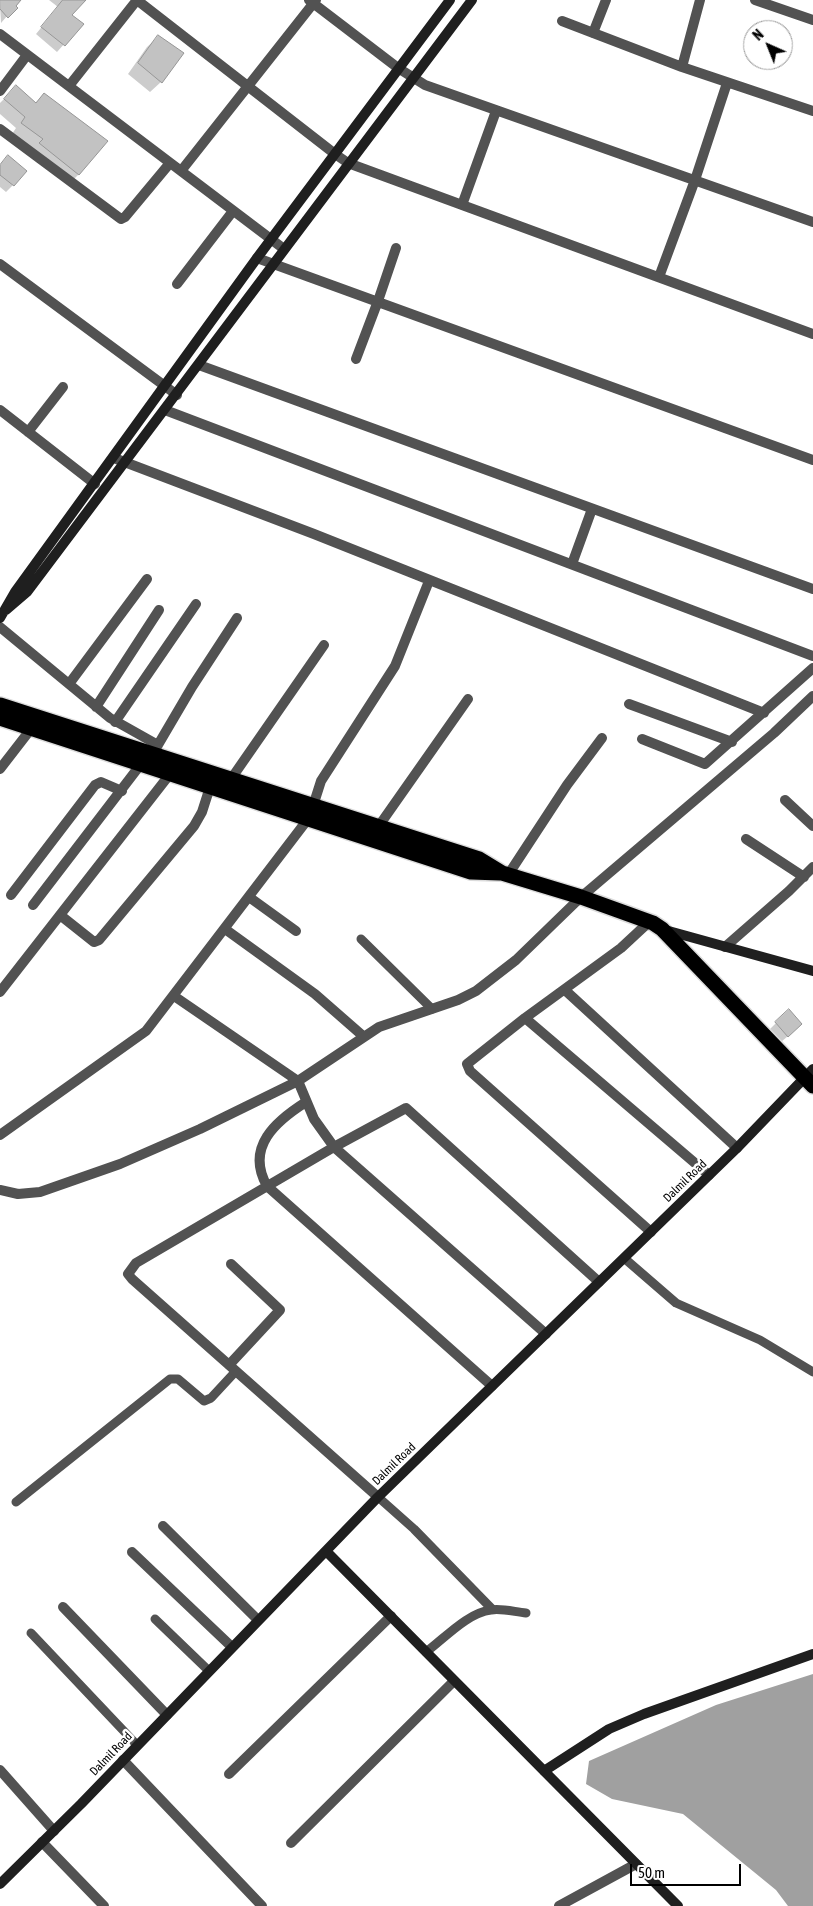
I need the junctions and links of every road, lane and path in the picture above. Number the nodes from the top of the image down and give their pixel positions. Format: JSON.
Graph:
{"nodes":[{"id":1,"x":137,"y":0,"type":"edge"},
{"id":2,"x":450,"y":0,"type":"edge"},
{"id":3,"x":472,"y":0,"type":"edge"},
{"id":4,"x":606,"y":0,"type":"edge"},
{"id":5,"x":700,"y":0,"type":"edge"},
{"id":6,"x":755,"y":0,"type":"edge"},
{"id":7,"x":313,"y":1,"type":"edge"},
{"id":8,"x":813,"y":20,"type":"edge"},
{"id":9,"x":562,"y":21,"type":"dead end"},
{"id":10,"x":594,"y":33,"type":"junction"},
{"id":11,"x":0,"y":34,"type":"edge"},
{"id":12,"x":28,"y":54,"type":"junction"},
{"id":13,"x":682,"y":67,"type":"junction"},
{"id":14,"x":398,"y":68,"type":"junction"},
{"id":15,"x":412,"y":78,"type":"junction"},
{"id":16,"x":727,"y":83,"type":"junction"},
{"id":17,"x":69,"y":86,"type":"junction"},
{"id":18,"x":247,"y":86,"type":"junction"},
{"id":19,"x":0,"y":91,"type":"edge"},
{"id":20,"x":496,"y":111,"type":"junction"},
{"id":21,"x":813,"y":111,"type":"edge"},
{"id":22,"x":0,"y":129,"type":"edge"},
{"id":23,"x":335,"y":154,"type":"junction"},
{"id":24,"x":170,"y":163,"type":"junction"},
{"id":25,"x":348,"y":163,"type":"junction"},
{"id":26,"x":181,"y":171,"type":"junction"},
{"id":27,"x":695,"y":180,"type":"junction"},
{"id":28,"x":462,"y":205,"type":"junction"},
{"id":29,"x":233,"y":211,"type":"junction"},
{"id":30,"x":813,"y":222,"type":"edge"},
{"id":31,"x":271,"y":240,"type":"junction"},
{"id":32,"x":396,"y":248,"type":"dead end"},
{"id":33,"x":284,"y":250,"type":"junction"},
{"id":34,"x":257,"y":258,"type":"junction"},
{"id":35,"x":0,"y":264,"type":"edge"},
{"id":36,"x":273,"y":264,"type":"junction"},
{"id":37,"x":659,"y":277,"type":"junction"},
{"id":38,"x":177,"y":284,"type":"dead end"},
{"id":39,"x":378,"y":302,"type":"junction"},
{"id":40,"x":813,"y":334,"type":"edge"},
{"id":41,"x":356,"y":359,"type":"dead end"},
{"id":42,"x":199,"y":365,"type":"junction"},
{"id":43,"x":166,"y":386,"type":"junction"},
{"id":44,"x":64,"y":387,"type":"dead end"},
{"id":45,"x":176,"y":395,"type":"junction"},
{"id":46,"x":0,"y":410,"type":"edge"},
{"id":47,"x":166,"y":410,"type":"junction"},
{"id":48,"x":28,"y":432,"type":"junction"},
{"id":49,"x":114,"y":458,"type":"junction"},
{"id":50,"x":813,"y":460,"type":"edge"},
{"id":51,"x":126,"y":462,"type":"junction"},
{"id":52,"x":95,"y":484,"type":"junction"},
{"id":53,"x":592,"y":509,"type":"junction"},
{"id":54,"x":572,"y":564,"type":"junction"},
{"id":55,"x":147,"y":579,"type":"dead end"},
{"id":56,"x":429,"y":581,"type":"junction"},
{"id":57,"x":813,"y":589,"type":"edge"},
{"id":58,"x":196,"y":604,"type":"dead end"},
{"id":59,"x":159,"y":610,"type":"dead end"},
{"id":60,"x":3,"y":614,"type":"edge"},
{"id":61,"x":237,"y":618,"type":"dead end"},
{"id":62,"x":0,"y":626,"type":"edge"},
{"id":63,"x":324,"y":645,"type":"dead end"},
{"id":64,"x":813,"y":656,"type":"edge"},
{"id":65,"x":813,"y":668,"type":"edge"},
{"id":66,"x":69,"y":684,"type":"junction"},
{"id":67,"x":813,"y":696,"type":"edge"},
{"id":68,"x":468,"y":699,"type":"dead end"},
{"id":69,"x":629,"y":704,"type":"dead end"},
{"id":70,"x":0,"y":706,"type":"edge"},
{"id":71,"x":96,"y":707,"type":"junction"},
{"id":72,"x":764,"y":713,"type":"junction"},
{"id":73,"x":0,"y":718,"type":"edge"},
{"id":74,"x":115,"y":722,"type":"junction"},
{"id":75,"x":36,"y":723,"type":"junction"},
{"id":76,"x":602,"y":738,"type":"dead end"},
{"id":77,"x":642,"y":739,"type":"dead end"},
{"id":78,"x":732,"y":742,"type":"junction"},
{"id":79,"x":149,"y":758,"type":"junction"},
{"id":80,"x":0,"y":769,"type":"edge"},
{"id":81,"x":170,"y":774,"type":"junction"},
{"id":82,"x":231,"y":779,"type":"junction"},
{"id":83,"x":210,"y":787,"type":"junction"},
{"id":84,"x":122,"y":791,"type":"junction"},
{"id":85,"x":785,"y":800,"type":"dead end"},
{"id":86,"x":310,"y":812,"type":"junction"},
{"id":87,"x":813,"y":826,"type":"edge"},
{"id":88,"x":375,"y":833,"type":"junction"},
{"id":89,"x":746,"y":839,"type":"dead end"},
{"id":90,"x":813,"y":867,"type":"edge"},
{"id":91,"x":505,"y":874,"type":"junction"},
{"id":92,"x":804,"y":877,"type":"junction"},
{"id":93,"x":11,"y":895,"type":"dead end"},
{"id":94,"x":249,"y":897,"type":"junction"},
{"id":95,"x":581,"y":897,"type":"junction"},
{"id":96,"x":34,"y":905,"type":"dead end"},
{"id":97,"x":60,"y":915,"type":"junction"},
{"id":98,"x":656,"y":926,"type":"junction"},
{"id":99,"x":225,"y":929,"type":"junction"},
{"id":100,"x":296,"y":931,"type":"dead end"},
{"id":101,"x":361,"y":938,"type":"dead end"},
{"id":102,"x":725,"y":947,"type":"junction"},
{"id":103,"x":813,"y":972,"type":"edge"},
{"id":104,"x":566,"y":990,"type":"junction"},
{"id":105,"x":0,"y":992,"type":"edge"},
{"id":106,"x":174,"y":996,"type":"junction"},
{"id":107,"x":432,"y":1009,"type":"junction"},
{"id":108,"x":525,"y":1018,"type":"junction"},
{"id":109,"x":363,"y":1036,"type":"junction"},
{"id":110,"x":810,"y":1077,"type":"edge"},
{"id":111,"x":298,"y":1081,"type":"junction"},
{"id":112,"x":306,"y":1102,"type":"junction"},
{"id":113,"x":0,"y":1135,"type":"edge"},
{"id":114,"x":334,"y":1146,"type":"junction"},
{"id":115,"x":737,"y":1148,"type":"junction"},
{"id":116,"x":709,"y":1175,"type":"junction"},
{"id":117,"x":267,"y":1186,"type":"junction"},
{"id":118,"x":0,"y":1190,"type":"edge"},
{"id":119,"x":651,"y":1232,"type":"junction"},
{"id":120,"x":624,"y":1258,"type":"junction"},
{"id":121,"x":231,"y":1264,"type":"dead end"},
{"id":122,"x":599,"y":1282,"type":"junction"},
{"id":123,"x":546,"y":1334,"type":"junction"},
{"id":124,"x":233,"y":1368,"type":"junction"},
{"id":125,"x":813,"y":1372,"type":"edge"},
{"id":126,"x":492,"y":1386,"type":"junction"},
{"id":127,"x":378,"y":1496,"type":"junction"},
{"id":128,"x":16,"y":1502,"type":"dead end"},
{"id":129,"x":163,"y":1526,"type":"dead end"},
{"id":130,"x":326,"y":1550,"type":"junction"},
{"id":131,"x":132,"y":1552,"type":"dead end"},
{"id":132,"x":63,"y":1607,"type":"dead end"},
{"id":133,"x":492,"y":1609,"type":"junction"},
{"id":134,"x":526,"y":1613,"type":"dead end"},
{"id":135,"x":391,"y":1616,"type":"junction"},
{"id":136,"x":154,"y":1619,"type":"dead end"},
{"id":137,"x":258,"y":1620,"type":"junction"},
{"id":138,"x":31,"y":1633,"type":"dead end"},
{"id":139,"x":232,"y":1647,"type":"junction"},
{"id":140,"x":426,"y":1652,"type":"junction"},
{"id":141,"x":813,"y":1654,"type":"edge"},
{"id":142,"x":209,"y":1671,"type":"junction"},
{"id":143,"x":454,"y":1681,"type":"junction"},
{"id":144,"x":166,"y":1715,"type":"junction"},
{"id":145,"x":138,"y":1745,"type":"junction"},
{"id":146,"x":123,"y":1760,"type":"junction"},
{"id":147,"x":0,"y":1770,"type":"edge"},
{"id":148,"x":544,"y":1771,"type":"junction"},
{"id":149,"x":229,"y":1774,"type":"dead end"},
{"id":150,"x":54,"y":1831,"type":"junction"},
{"id":151,"x":42,"y":1842,"type":"junction"},
{"id":152,"x":291,"y":1843,"type":"dead end"},
{"id":153,"x":636,"y":1864,"type":"junction"},
{"id":154,"x":0,"y":1884,"type":"edge"},
{"id":155,"x":104,"y":1906,"type":"edge"},
{"id":156,"x":262,"y":1906,"type":"edge"},
{"id":157,"x":559,"y":1906,"type":"edge"},
{"id":158,"x":678,"y":1906,"type":"edge"}],
"edges":[{"from":1,"to":17,"type":"street"},
{"from":1,"to":18,"type":"street"},
{"from":2,"to":14,"type":"street"},
{"from":3,"to":15,"type":"street"},
{"from":4,"to":10,"type":"street"},
{"from":5,"to":13,"type":"street"},
{"from":6,"to":8,"type":"street"},
{"from":7,"to":14,"type":"street"},
{"from":7,"to":18,"type":"street"},
{"from":9,"to":10,"type":"street"},
{"from":10,"to":13,"type":"street"},
{"from":11,"to":12,"type":"street"},
{"from":12,"to":17,"type":"street"},
{"from":12,"to":19,"type":"street"},
{"from":13,"to":16,"type":"street"},
{"from":14,"to":15,"type":"street"},
{"from":14,"to":23,"type":"street"},
{"from":15,"to":20,"type":"street"},
{"from":15,"to":25,"type":"street"},
{"from":16,"to":21,"type":"street"},
{"from":16,"to":27,"type":"street"},
{"from":17,"to":24,"type":"street"},
{"from":18,"to":23,"type":"street"},
{"from":18,"to":26,"type":"street"},
{"from":20,"to":27,"type":"street"},
{"from":20,"to":28,"type":"street"},
{"from":22,"to":24,"type":"street"},
{"from":23,"to":25,"type":"street"},
{"from":23,"to":31,"type":"street"},
{"from":24,"to":26,"type":"street"},
{"from":25,"to":28,"type":"street"},
{"from":25,"to":33,"type":"street"},
{"from":26,"to":29,"type":"street"},
{"from":27,"to":30,"type":"street"},
{"from":27,"to":37,"type":"street"},
{"from":28,"to":37,"type":"street"},
{"from":29,"to":31,"type":"street"},
{"from":29,"to":38,"type":"street"},
{"from":31,"to":33,"type":"street"},
{"from":31,"to":34,"type":"street"},
{"from":32,"to":39,"type":"street"},
{"from":33,"to":36,"type":"street"},
{"from":34,"to":36,"type":"street"},
{"from":34,"to":43,"type":"street"},
{"from":35,"to":43,"type":"street"},
{"from":36,"to":39,"type":"street"},
{"from":36,"to":42,"type":"street"},
{"from":37,"to":40,"type":"street"},
{"from":39,"to":41,"type":"street"},
{"from":39,"to":50,"type":"street"},
{"from":42,"to":45,"type":"street"},
{"from":42,"to":53,"type":"street"},
{"from":43,"to":45,"type":"street"},
{"from":43,"to":49,"type":"street"},
{"from":44,"to":48,"type":"street"},
{"from":45,"to":47,"type":"street"},
{"from":46,"to":48,"type":"street"},
{"from":47,"to":51,"type":"street"},
{"from":47,"to":54,"type":"street"},
{"from":48,"to":52,"type":"street"},
{"from":49,"to":51,"type":"street"},
{"from":49,"to":52,"type":"street"},
{"from":51,"to":56,"type":"street"},
{"from":51,"to":60,"type":"street"},
{"from":52,"to":60,"type":"street"},
{"from":53,"to":54,"type":"street"},
{"from":53,"to":57,"type":"street"},
{"from":54,"to":64,"type":"street"},
{"from":55,"to":66,"type":"street"},
{"from":56,"to":72,"type":"street"},
{"from":56,"to":86,"type":"street"},
{"from":58,"to":74,"type":"street"},
{"from":59,"to":71,"type":"street"},
{"from":61,"to":79,"type":"street"},
{"from":62,"to":66,"type":"street"},
{"from":63,"to":82,"type":"street"},
{"from":65,"to":72,"type":"street"},
{"from":66,"to":71,"type":"street"},
{"from":67,"to":95,"type":"street"},
{"from":68,"to":88,"type":"street"},
{"from":69,"to":78,"type":"street"},
{"from":70,"to":75,"type":"highway"},
{"from":71,"to":74,"type":"street"},
{"from":72,"to":78,"type":"street"},
{"from":73,"to":75,"type":"highway"},
{"from":74,"to":79,"type":"street"},
{"from":75,"to":79,"type":"highway"},
{"from":75,"to":80,"type":"street"},
{"from":76,"to":91,"type":"street"},
{"from":77,"to":78,"type":"street"},
{"from":79,"to":81,"type":"highway"},
{"from":79,"to":82,"type":"highway"},
{"from":79,"to":84,"type":"street"},
{"from":81,"to":83,"type":"highway"},
{"from":81,"to":97,"type":"street"},
{"from":82,"to":86,"type":"highway"},
{"from":83,"to":86,"type":"highway"},
{"from":83,"to":97,"type":"street"},
{"from":84,"to":93,"type":"street"},
{"from":84,"to":96,"type":"street"},
{"from":85,"to":87,"type":"street"},
{"from":86,"to":88,"type":"highway"},
{"from":86,"to":94,"type":"street"},
{"from":88,"to":91,"type":"highway"},
{"from":89,"to":92,"type":"street"},
{"from":90,"to":92,"type":"street"},
{"from":91,"to":95,"type":"highway"},
{"from":92,"to":102,"type":"street"},
{"from":94,"to":99,"type":"street"},
{"from":94,"to":100,"type":"street"},
{"from":95,"to":98,"type":"highway"},
{"from":95,"to":107,"type":"street"},
{"from":97,"to":105,"type":"street"},
{"from":98,"to":102,"type":"street"},
{"from":98,"to":104,"type":"street"},
{"from":98,"to":110,"type":"highway"},
{"from":99,"to":106,"type":"street"},
{"from":99,"to":109,"type":"street"},
{"from":101,"to":107,"type":"lane"},
{"from":102,"to":103,"type":"street"},
{"from":104,"to":108,"type":"street"},
{"from":104,"to":115,"type":"street"},
{"from":106,"to":111,"type":"street"},
{"from":106,"to":113,"type":"street"},
{"from":107,"to":109,"type":"street"},
{"from":108,"to":116,"type":"street"},
{"from":108,"to":119,"type":"street"},
{"from":109,"to":111,"type":"street"},
{"from":110,"to":115,"type":"street","name":"Dalmil Road"},
{"from":111,"to":112,"type":"street"},
{"from":111,"to":118,"type":"street"},
{"from":112,"to":114,"type":"street"},
{"from":112,"to":117,"type":"street"},
{"from":114,"to":117,"type":"street"},
{"from":114,"to":122,"type":"street"},
{"from":114,"to":123,"type":"street"},
{"from":115,"to":116,"type":"street","name":"Dalmil Road"},
{"from":116,"to":119,"type":"street","name":"Dalmil Road"},
{"from":117,"to":124,"type":"street"},
{"from":117,"to":126,"type":"street"},
{"from":119,"to":120,"type":"street","name":"Dalmil Road"},
{"from":120,"to":122,"type":"street","name":"Dalmil Road"},
{"from":120,"to":125,"type":"lane"},
{"from":121,"to":124,"type":"street"},
{"from":122,"to":123,"type":"street","name":"Dalmil Road"},
{"from":123,"to":126,"type":"street","name":"Dalmil Road"},
{"from":124,"to":127,"type":"street"},
{"from":124,"to":128,"type":"lane"},
{"from":126,"to":127,"type":"street","name":"Dalmil Road"},
{"from":127,"to":130,"type":"street","name":"Dalmil Road"},
{"from":127,"to":133,"type":"lane"},
{"from":129,"to":137,"type":"street"},
{"from":130,"to":135,"type":"street"},
{"from":130,"to":137,"type":"street","name":"Dalmil Road"},
{"from":131,"to":139,"type":"street"},
{"from":132,"to":144,"type":"street"},
{"from":133,"to":134,"type":"lane"},
{"from":133,"to":140,"type":"lane"},
{"from":135,"to":140,"type":"street"},
{"from":135,"to":149,"type":"street"},
{"from":136,"to":142,"type":"lane"},
{"from":137,"to":139,"type":"street","name":"Dalmil Road"},
{"from":138,"to":145,"type":"lane"},
{"from":139,"to":142,"type":"street","name":"Dalmil Road"},
{"from":140,"to":143,"type":"street"},
{"from":141,"to":148,"type":"street"},
{"from":142,"to":144,"type":"street","name":"Dalmil Road"},
{"from":143,"to":148,"type":"street"},
{"from":143,"to":152,"type":"street"},
{"from":144,"to":145,"type":"street","name":"Dalmil Road"},
{"from":145,"to":146,"type":"street","name":"Dalmil Road"},
{"from":146,"to":150,"type":"street","name":"Dalmil Road"},
{"from":146,"to":156,"type":"street"},
{"from":147,"to":150,"type":"street"},
{"from":148,"to":153,"type":"street"},
{"from":150,"to":151,"type":"street","name":"Dalmil Road"},
{"from":151,"to":154,"type":"street","name":"Dalmil Road"},
{"from":151,"to":155,"type":"street"},
{"from":153,"to":157,"type":"street"},
{"from":153,"to":158,"type":"street"}]}
